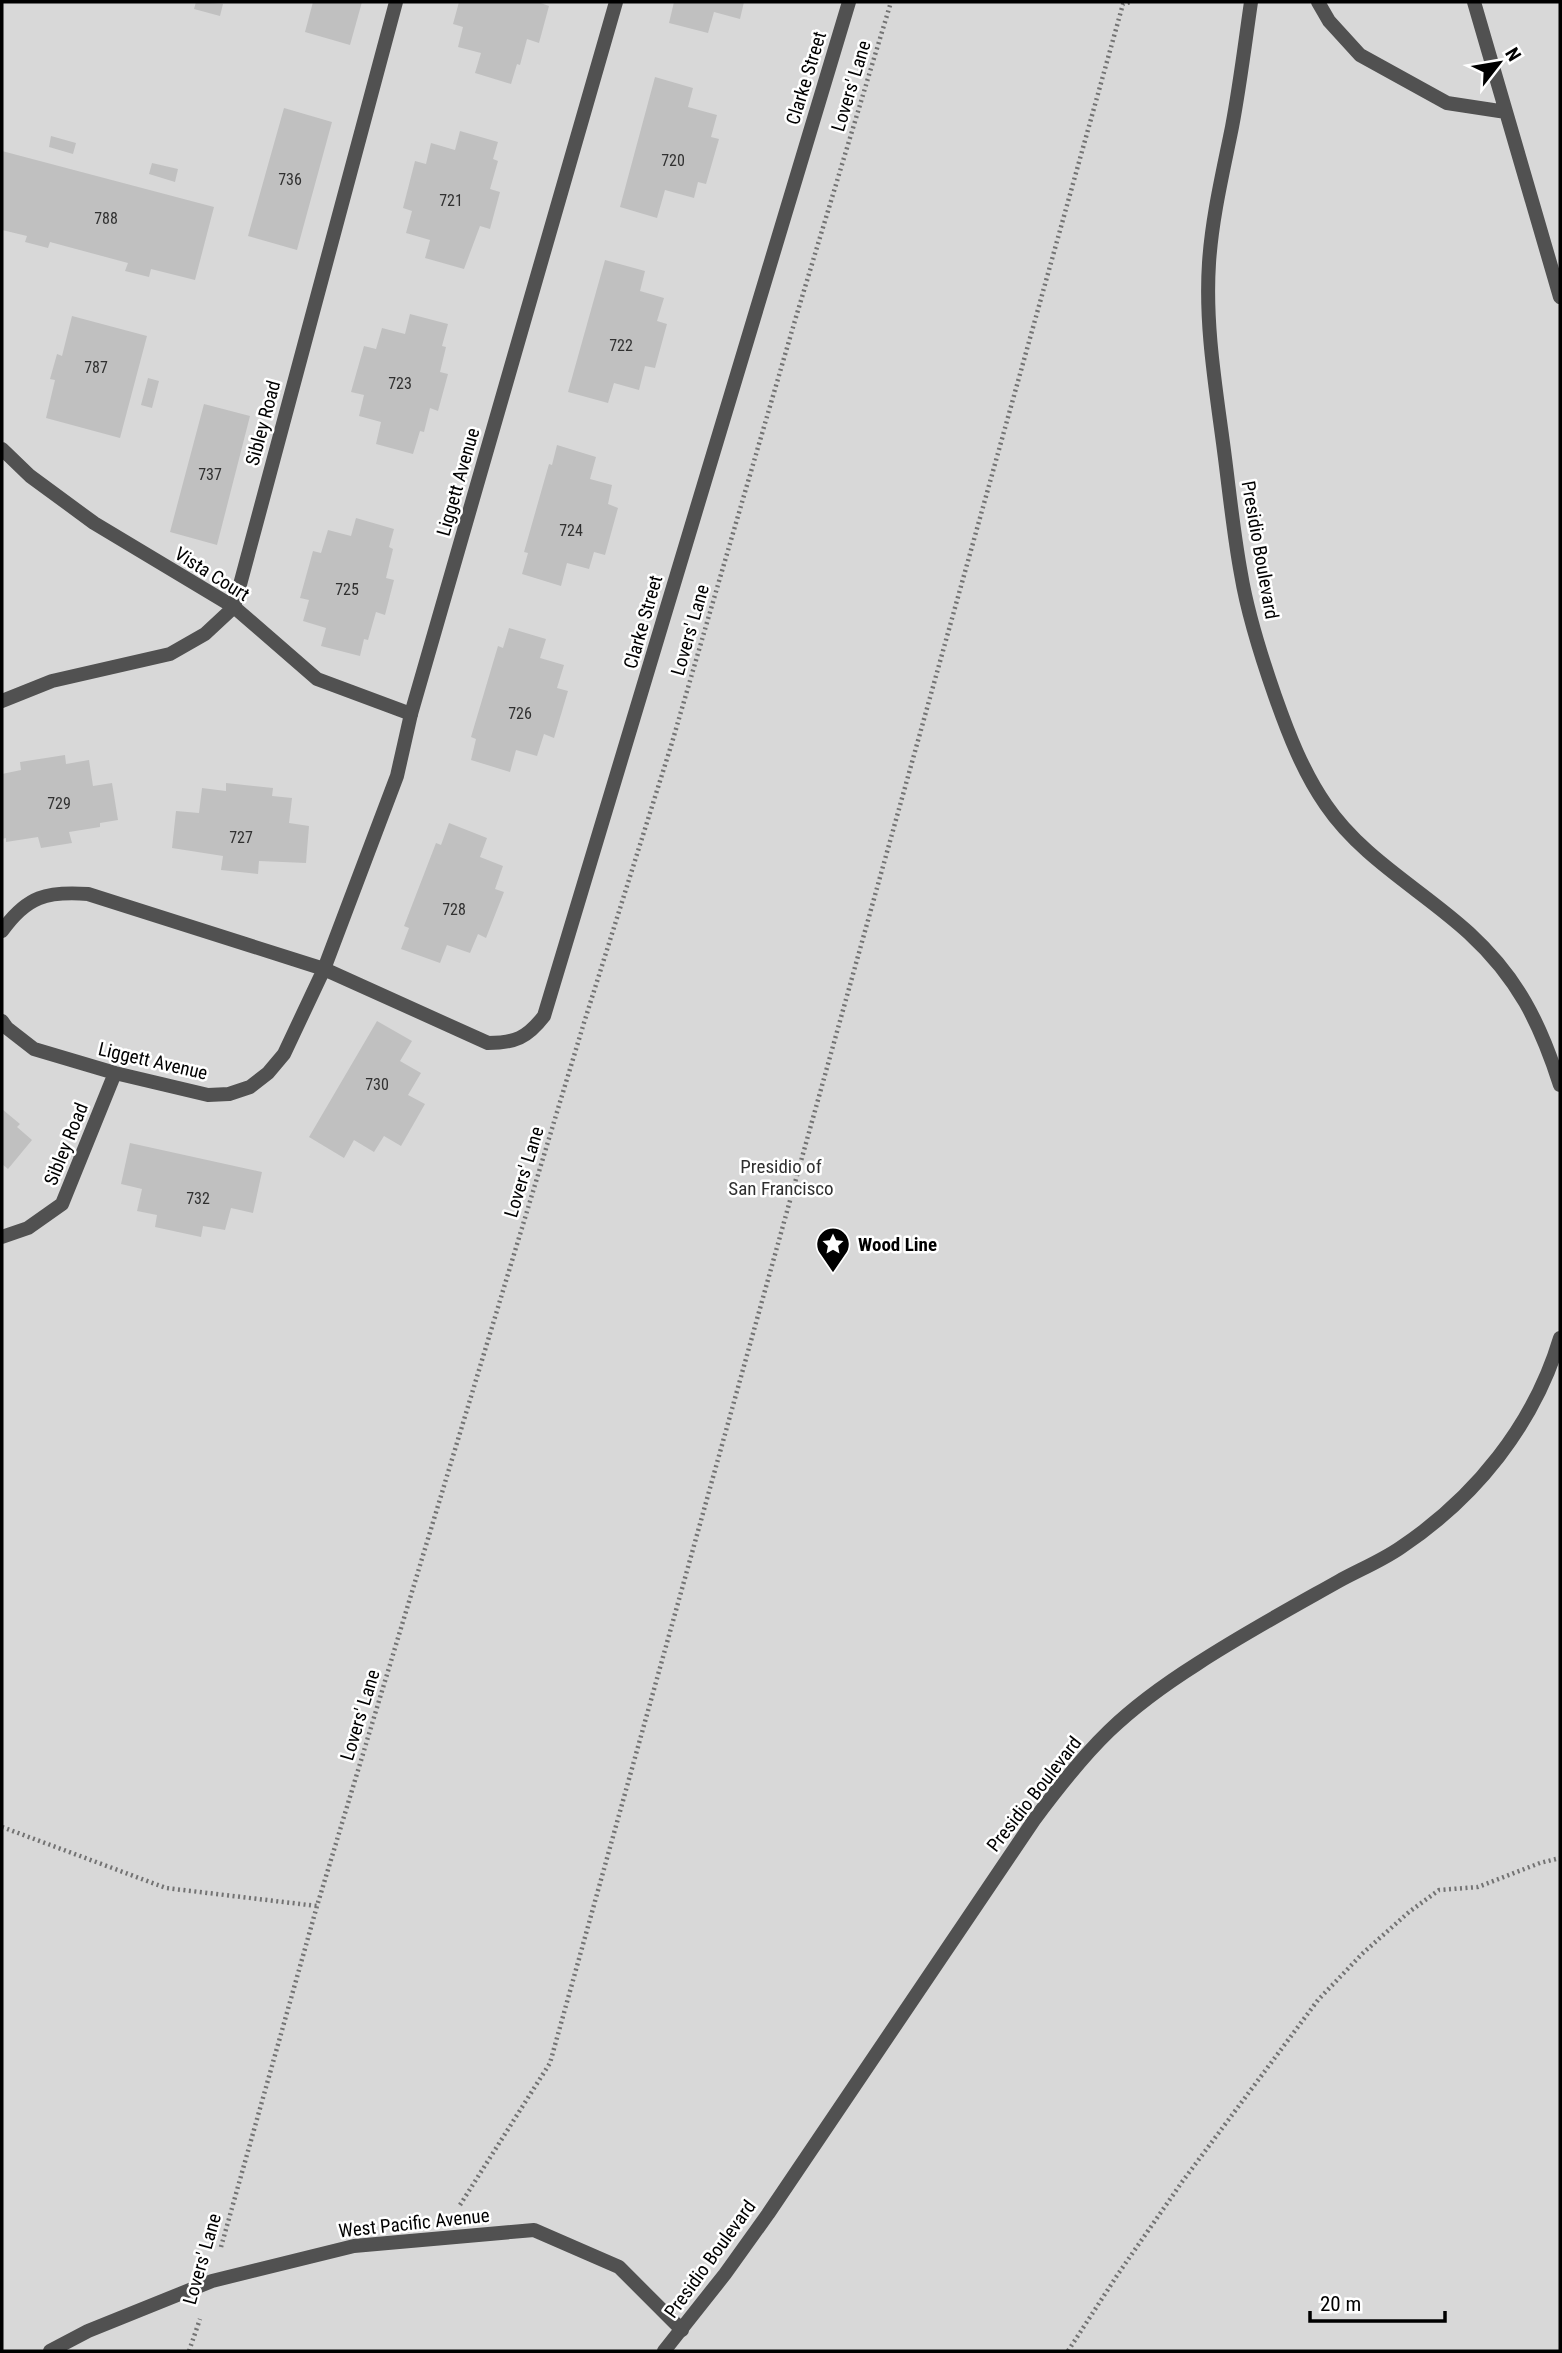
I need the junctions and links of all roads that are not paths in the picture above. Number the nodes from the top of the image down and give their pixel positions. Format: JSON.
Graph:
{"nodes":[{"id":1,"x":396,"y":2,"type":"edge"},
{"id":2,"x":616,"y":2,"type":"edge"},
{"id":3,"x":849,"y":2,"type":"edge"},
{"id":4,"x":1251,"y":2,"type":"edge"},
{"id":5,"x":1318,"y":2,"type":"edge"},
{"id":6,"x":1474,"y":2,"type":"edge"},
{"id":7,"x":1506,"y":112,"type":"junction"},
{"id":8,"x":1560,"y":297,"type":"edge"},
{"id":9,"x":2,"y":449,"type":"edge"},
{"id":10,"x":234,"y":607,"type":"junction"},
{"id":11,"x":2,"y":701,"type":"edge"},
{"id":12,"x":411,"y":714,"type":"junction"},
{"id":13,"x":2,"y":930,"type":"edge"},
{"id":14,"x":324,"y":969,"type":"junction"},
{"id":15,"x":2,"y":1021,"type":"edge"},
{"id":16,"x":116,"y":1073,"type":"junction"},
{"id":17,"x":1560,"y":1085,"type":"edge"},
{"id":18,"x":2,"y":1237,"type":"edge"},
{"id":19,"x":1560,"y":1338,"type":"edge"},
{"id":20,"x":682,"y":2330,"type":"junction"},
{"id":21,"x":50,"y":2351,"type":"edge"},
{"id":22,"x":664,"y":2351,"type":"edge"}],
"edges":[{"from":1,"to":10,"type":"street","name":"Sibley Road"},
{"from":2,"to":12,"type":"street","name":"Liggett Avenue"},
{"from":3,"to":14,"type":"street","name":"Clarke Street"},
{"from":4,"to":17,"type":"street","name":"Presidio Boulevard"},
{"from":5,"to":7,"type":"street"},
{"from":6,"to":7,"type":"street"},
{"from":7,"to":8,"type":"street"},
{"from":9,"to":10,"type":"street","name":"Vista Court"},
{"from":10,"to":11,"type":"street"},
{"from":10,"to":12,"type":"street","name":"Vista Court"},
{"from":12,"to":14,"type":"street","name":"Liggett Avenue"},
{"from":13,"to":14,"type":"street"},
{"from":14,"to":16,"type":"street","name":"Liggett Avenue"},
{"from":15,"to":16,"type":"street","name":"Liggett Avenue"},
{"from":16,"to":18,"type":"street","name":"Sibley Road"},
{"from":19,"to":20,"type":"street","name":"Presidio Boulevard"},
{"from":20,"to":21,"type":"street","name":"West Pacific Avenue"},
{"from":20,"to":22,"type":"street","name":"Presidio Boulevard"}]}
